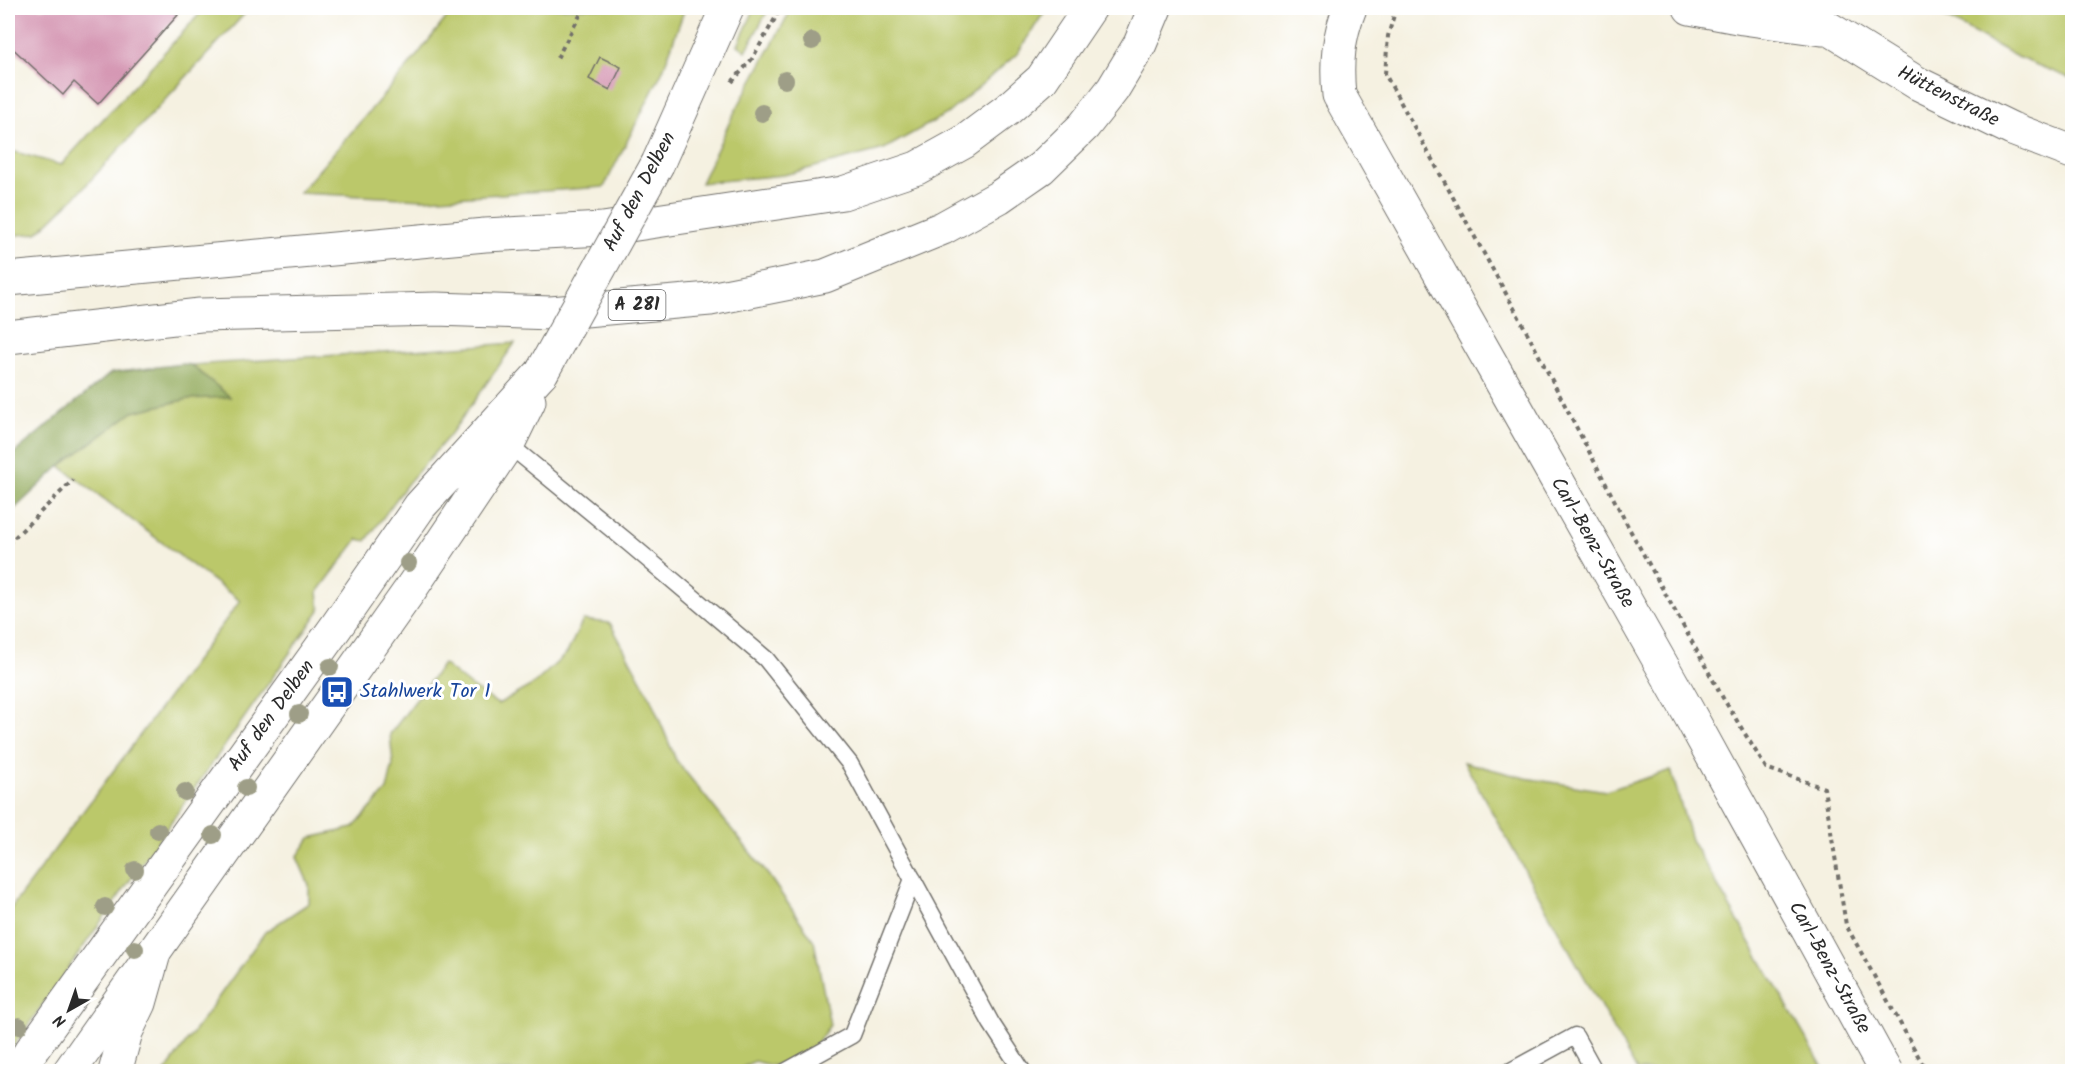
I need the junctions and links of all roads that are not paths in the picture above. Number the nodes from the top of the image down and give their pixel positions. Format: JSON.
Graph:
{"nodes":[{"id":1,"x":727,"y":8,"type":"edge"},
{"id":2,"x":1090,"y":8,"type":"edge"},
{"id":3,"x":1155,"y":8,"type":"edge"},
{"id":4,"x":1350,"y":8,"type":"edge"},
{"id":5,"x":1690,"y":8,"type":"edge"},
{"id":6,"x":1796,"y":8,"type":"edge"},
{"id":7,"x":1830,"y":30,"type":"junction"},
{"id":8,"x":2073,"y":152,"type":"edge"},
{"id":9,"x":8,"y":279,"type":"edge"},
{"id":10,"x":8,"y":337,"type":"edge"},
{"id":11,"x":542,"y":372,"type":"junction"},
{"id":12,"x":508,"y":444,"type":"junction"},
{"id":13,"x":913,"y":879,"type":"junction"},
{"id":14,"x":154,"y":953,"type":"junction"},
{"id":15,"x":28,"y":1069,"type":"edge"},
{"id":16,"x":69,"y":1071,"type":"edge"},
{"id":17,"x":115,"y":1071,"type":"edge"},
{"id":18,"x":785,"y":1071,"type":"edge"},
{"id":19,"x":1023,"y":1071,"type":"edge"},
{"id":20,"x":1509,"y":1071,"type":"edge"},
{"id":21,"x":1595,"y":1071,"type":"edge"},
{"id":22,"x":1886,"y":1071,"type":"edge"}],
"edges":[{"from":1,"to":11,"type":"main road","name":"Auf den Delben","bridge":true},
{"from":2,"to":9,"type":"main road"},
{"from":3,"to":10,"type":"main road","number":"A 281"},
{"from":4,"to":22,"type":"main road","name":"Carl-Benz-Straße"},
{"from":5,"to":7,"type":"main road","name":"Hüttenstraße"},
{"from":6,"to":7,"type":"main road","name":"Hüttenstraße"},
{"from":7,"to":8,"type":"main road","name":"Hüttenstraße"},
{"from":11,"to":12,"type":"main road","name":"Auf den Delben"},
{"from":11,"to":15,"type":"main road","name":"Auf den Delben"},
{"from":12,"to":13,"type":"lane"},
{"from":12,"to":14,"type":"main road","name":"Auf den Delben"},
{"from":13,"to":18,"type":"lane"},
{"from":13,"to":19,"type":"lane"},
{"from":14,"to":16,"type":"main road","name":"Auf den Delben"},
{"from":14,"to":17,"type":"main road"},
{"from":20,"to":21,"type":"lane"}]}
